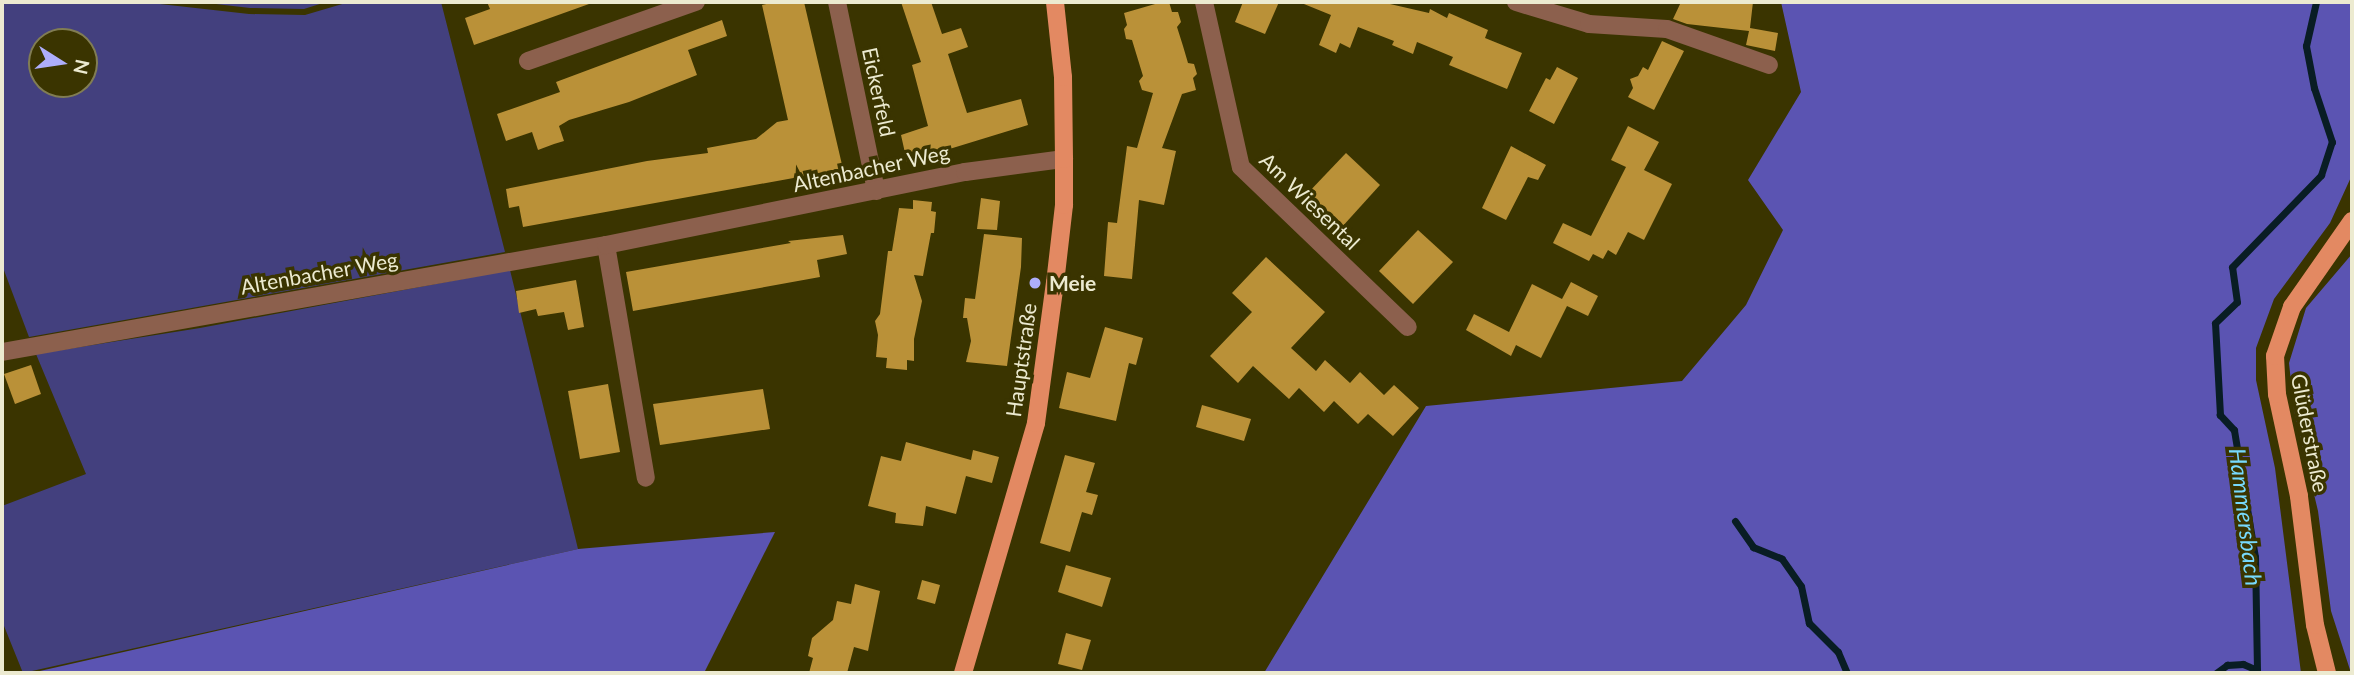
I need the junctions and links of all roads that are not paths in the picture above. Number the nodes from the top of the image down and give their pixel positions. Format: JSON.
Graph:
{"nodes":[{"id":1,"x":696,"y":2,"type":"edge"},
{"id":2,"x":836,"y":2,"type":"edge"},
{"id":3,"x":1055,"y":2,"type":"edge"},
{"id":4,"x":1204,"y":2,"type":"edge"},
{"id":5,"x":1516,"y":2,"type":"edge"},
{"id":6,"x":528,"y":61,"type":"dead end"},
{"id":7,"x":1769,"y":65,"type":"dead end"},
{"id":8,"x":1064,"y":159,"type":"junction"},
{"id":9,"x":876,"y":191,"type":"junction"},
{"id":10,"x":2352,"y":221,"type":"edge"},
{"id":11,"x":606,"y":245,"type":"junction"},
{"id":12,"x":1408,"y":327,"type":"dead end"},
{"id":13,"x":2,"y":352,"type":"edge"},
{"id":14,"x":646,"y":478,"type":"dead end"},
{"id":15,"x":963,"y":673,"type":"edge"},
{"id":16,"x":2327,"y":673,"type":"edge"}],
"edges":[{"from":1,"to":6,"type":"street"},
{"from":2,"to":9,"type":"street","name":"Eickerfeld"},
{"from":3,"to":8,"type":"main road","name":"Hauptstraße"},
{"from":4,"to":12,"type":"street","name":"Am Wiesental"},
{"from":5,"to":7,"type":"street"},
{"from":8,"to":9,"type":"street","name":"Altenbacher Weg"},
{"from":8,"to":15,"type":"main road","name":"Hauptstraße"},
{"from":9,"to":11,"type":"street","name":"Altenbacher Weg"},
{"from":10,"to":16,"type":"main road","name":"Glüderstraße"},
{"from":11,"to":13,"type":"street","name":"Altenbacher Weg"},
{"from":11,"to":14,"type":"street"}]}
